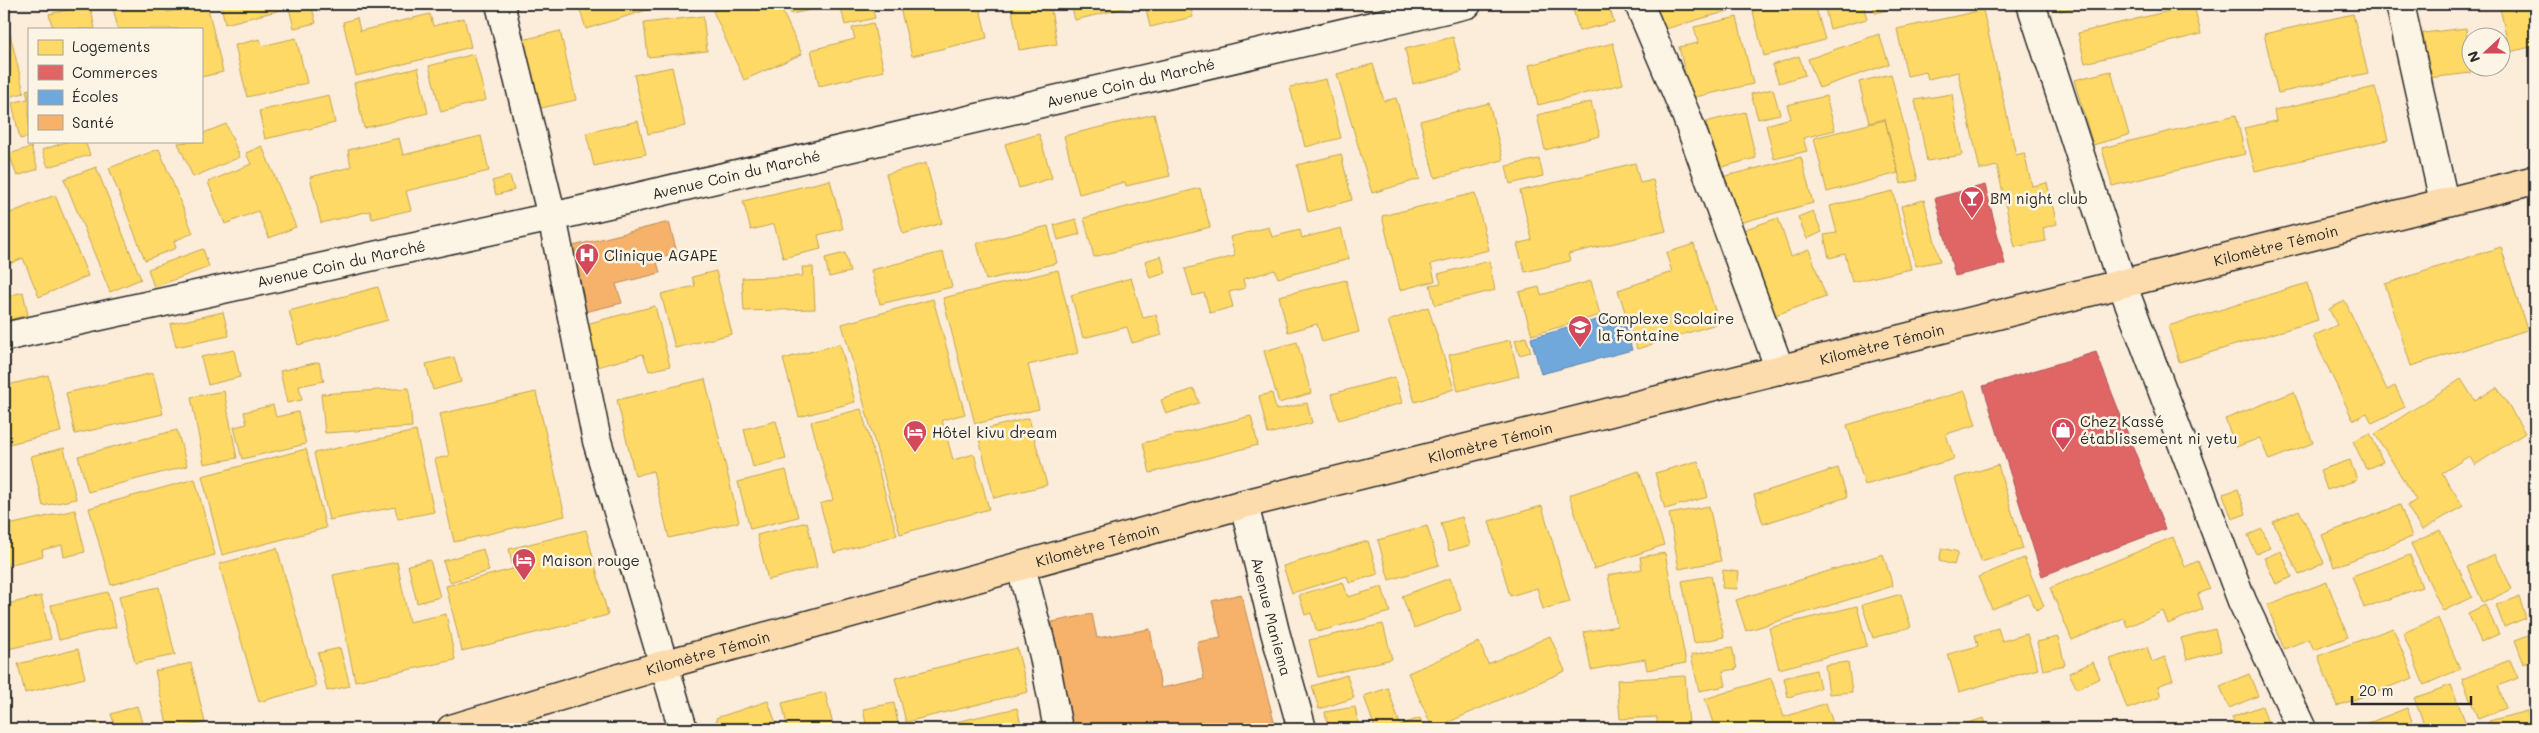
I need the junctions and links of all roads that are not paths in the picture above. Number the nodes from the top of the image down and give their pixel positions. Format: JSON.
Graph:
{"nodes":[{"id":1,"x":500,"y":4,"type":"edge"},
{"id":2,"x":1467,"y":4,"type":"edge"},
{"id":3,"x":1640,"y":4,"type":"edge"},
{"id":4,"x":2031,"y":4,"type":"edge"},
{"id":5,"x":2400,"y":4,"type":"edge"},
{"id":6,"x":2535,"y":180,"type":"edge"},
{"id":7,"x":2444,"y":202,"type":"junction"},
{"id":8,"x":552,"y":217,"type":"junction"},
{"id":9,"x":2122,"y":284,"type":"junction"},
{"id":10,"x":4,"y":336,"type":"edge"},
{"id":11,"x":1780,"y":370,"type":"junction"},
{"id":12,"x":1244,"y":504,"type":"junction"},
{"id":13,"x":1021,"y":566,"type":"junction"},
{"id":14,"x":663,"y":665,"type":"junction"},
{"id":15,"x":451,"y":729,"type":"edge"},
{"id":16,"x":683,"y":729,"type":"edge"},
{"id":17,"x":1058,"y":729,"type":"edge"},
{"id":18,"x":1302,"y":729,"type":"edge"},
{"id":19,"x":2302,"y":729,"type":"edge"}],
"edges":[{"from":1,"to":8,"type":"street"},
{"from":2,"to":8,"type":"street","name":"Avenue Coin du Marché"},
{"from":3,"to":11,"type":"street"},
{"from":4,"to":9,"type":"street"},
{"from":5,"to":7,"type":"street"},
{"from":6,"to":7,"type":"main road","name":"Kilomètre Témoin"},
{"from":7,"to":9,"type":"main road","name":"Kilomètre Témoin"},
{"from":8,"to":10,"type":"street","name":"Avenue Coin du Marché"},
{"from":8,"to":14,"type":"street"},
{"from":9,"to":11,"type":"main road","name":"Kilomètre Témoin"},
{"from":9,"to":19,"type":"street"},
{"from":11,"to":12,"type":"main road","name":"Kilomètre Témoin"},
{"from":12,"to":13,"type":"main road","name":"Kilomètre Témoin"},
{"from":12,"to":18,"type":"street","name":"Avenue Maniema"},
{"from":13,"to":14,"type":"main road","name":"Kilomètre Témoin"},
{"from":13,"to":17,"type":"street"},
{"from":14,"to":15,"type":"main road","name":"Kilomètre Témoin"},
{"from":14,"to":16,"type":"street"}]}
